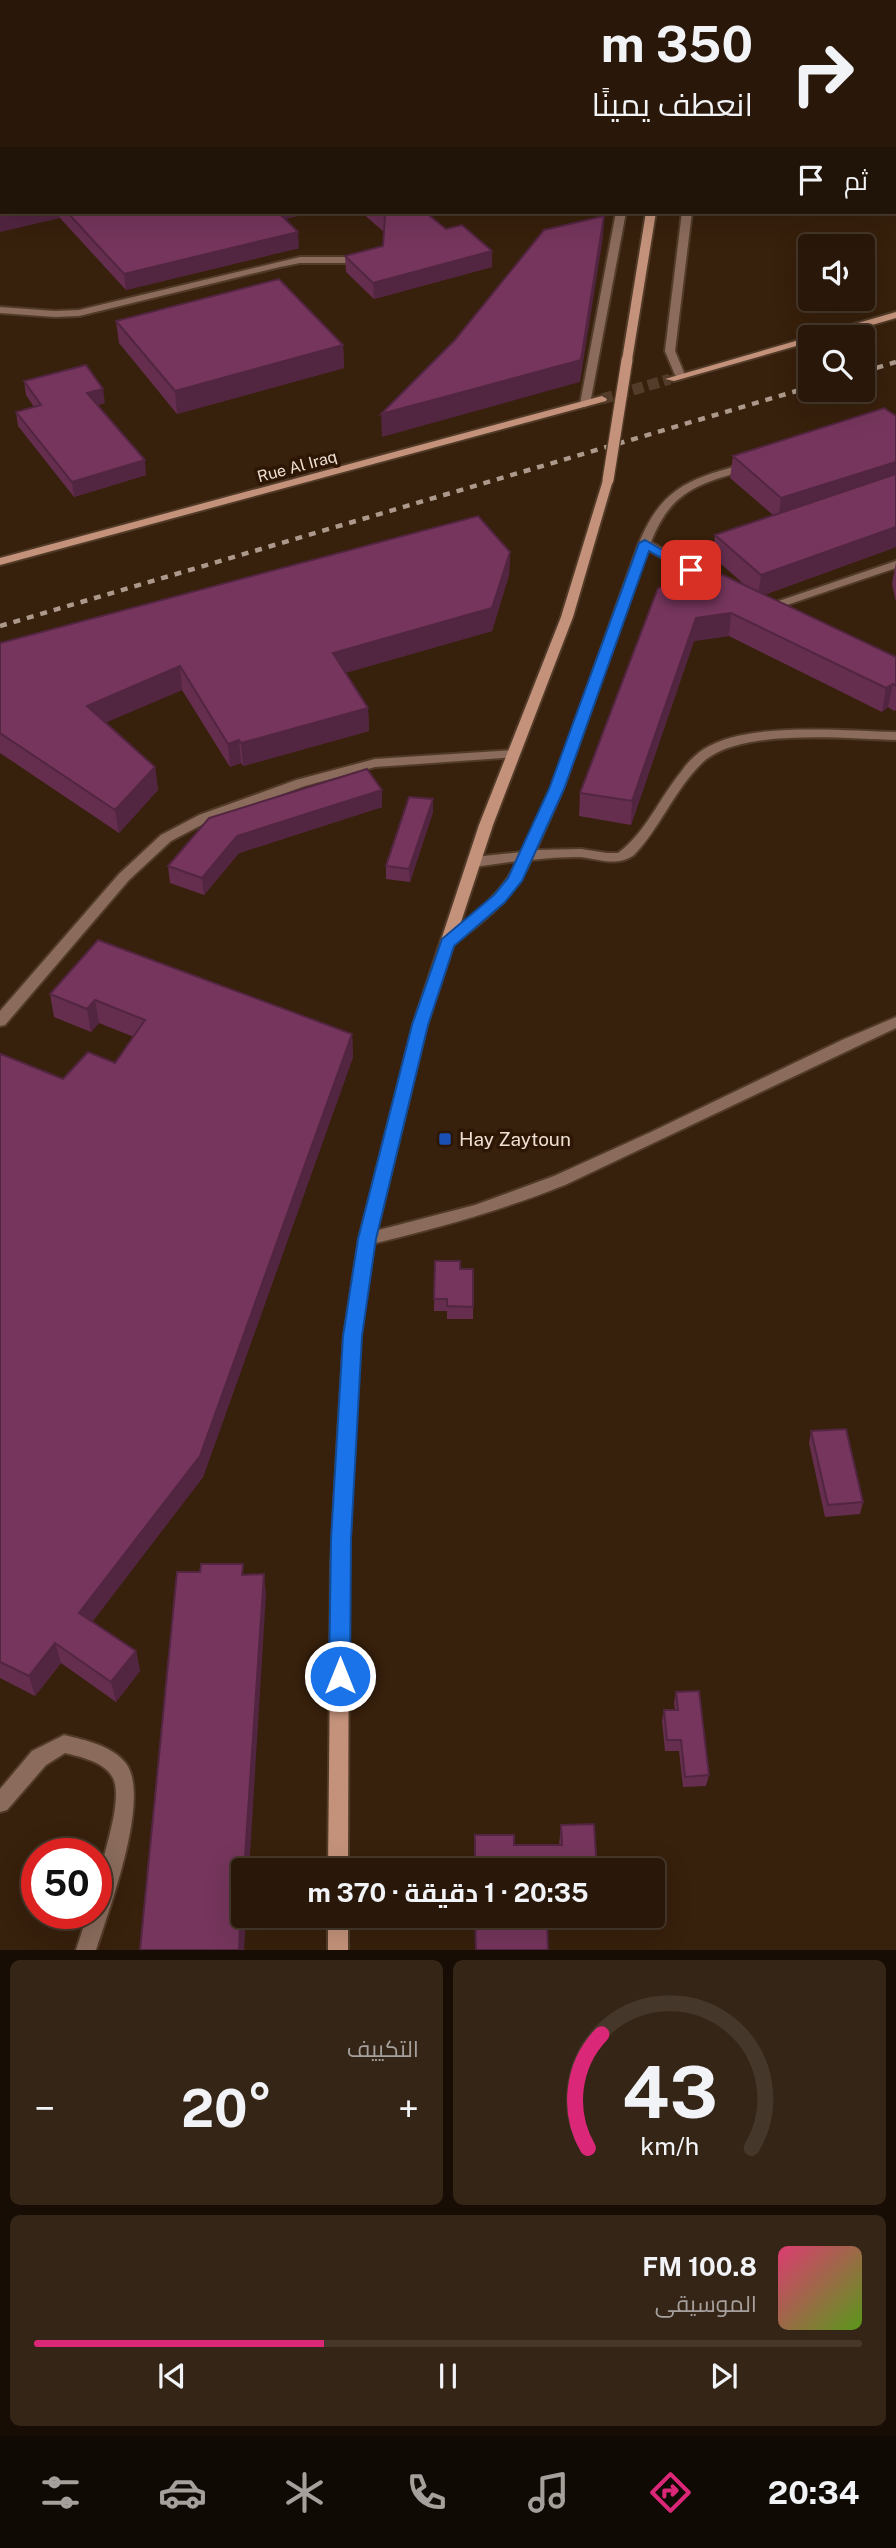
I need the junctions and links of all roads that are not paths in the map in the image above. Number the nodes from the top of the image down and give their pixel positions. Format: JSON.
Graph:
{"nodes":[{"id":1,"x":621,"y":214,"type":"edge"},
{"id":2,"x":651,"y":214,"type":"edge"},
{"id":3,"x":687,"y":214,"type":"edge"},
{"id":4,"x":351,"y":260,"type":"edge"},
{"id":5,"x":0,"y":310,"type":"edge"},
{"id":6,"x":896,"y":316,"type":"edge"},
{"id":7,"x":863,"y":325,"type":"edge"},
{"id":8,"x":798,"y":342,"type":"edge"},
{"id":9,"x":675,"y":377,"type":"joint"},
{"id":10,"x":602,"y":399,"type":"tunnel mouth"},
{"id":11,"x":585,"y":404,"type":"junction"},
{"id":12,"x":756,"y":464,"type":"edge"},
{"id":13,"x":738,"y":538,"type":"edge"},
{"id":14,"x":645,"y":543,"type":"junction"},
{"id":15,"x":673,"y":560,"type":"junction"},
{"id":16,"x":0,"y":562,"type":"edge"},
{"id":17,"x":896,"y":564,"type":"edge"},
{"id":18,"x":737,"y":593,"type":"edge"},
{"id":19,"x":780,"y":614,"type":"edge"},
{"id":20,"x":896,"y":736,"type":"edge"},
{"id":21,"x":514,"y":754,"type":"junction"},
{"id":22,"x":526,"y":856,"type":"junction"},
{"id":23,"x":474,"y":862,"type":"junction"},
{"id":24,"x":447,"y":943,"type":"junction"},
{"id":25,"x":0,"y":1021,"type":"edge"},
{"id":26,"x":896,"y":1022,"type":"edge"},
{"id":27,"x":367,"y":1239,"type":"junction"},
{"id":28,"x":0,"y":1802,"type":"edge"},
{"id":29,"x":338,"y":1858,"type":"edge"},
{"id":30,"x":338,"y":1928,"type":"edge"},
{"id":31,"x":86,"y":1950,"type":"edge"},
{"id":32,"x":338,"y":1950,"type":"edge"}],
"edges":[{"from":1,"to":11,"type":"street"},
{"from":2,"to":21,"type":"main road","bridge":true},
{"from":3,"to":9,"type":"street"},
{"from":4,"to":5,"type":"street"},
{"from":6,"to":7,"type":"main road"},
{"from":8,"to":9,"type":"main road"},
{"from":10,"to":11,"type":"main road","name":"Rue Al Iraq"},
{"from":11,"to":16,"type":"main road","name":"Rue Al Iraq"},
{"from":12,"to":14,"type":"street"},
{"from":13,"to":15,"type":"street"},
{"from":14,"to":15,"type":"street"},
{"from":14,"to":22,"type":"street"},
{"from":15,"to":18,"type":"street"},
{"from":17,"to":19,"type":"street"},
{"from":20,"to":22,"type":"street"},
{"from":21,"to":23,"type":"main road"},
{"from":21,"to":25,"type":"street"},
{"from":22,"to":23,"type":"street"},
{"from":22,"to":24,"type":"street"},
{"from":23,"to":24,"type":"main road"},
{"from":24,"to":27,"type":"main road"},
{"from":26,"to":27,"type":"street"},
{"from":27,"to":29,"type":"main road"},
{"from":28,"to":31,"type":"street"},
{"from":30,"to":32,"type":"main road"}]}
